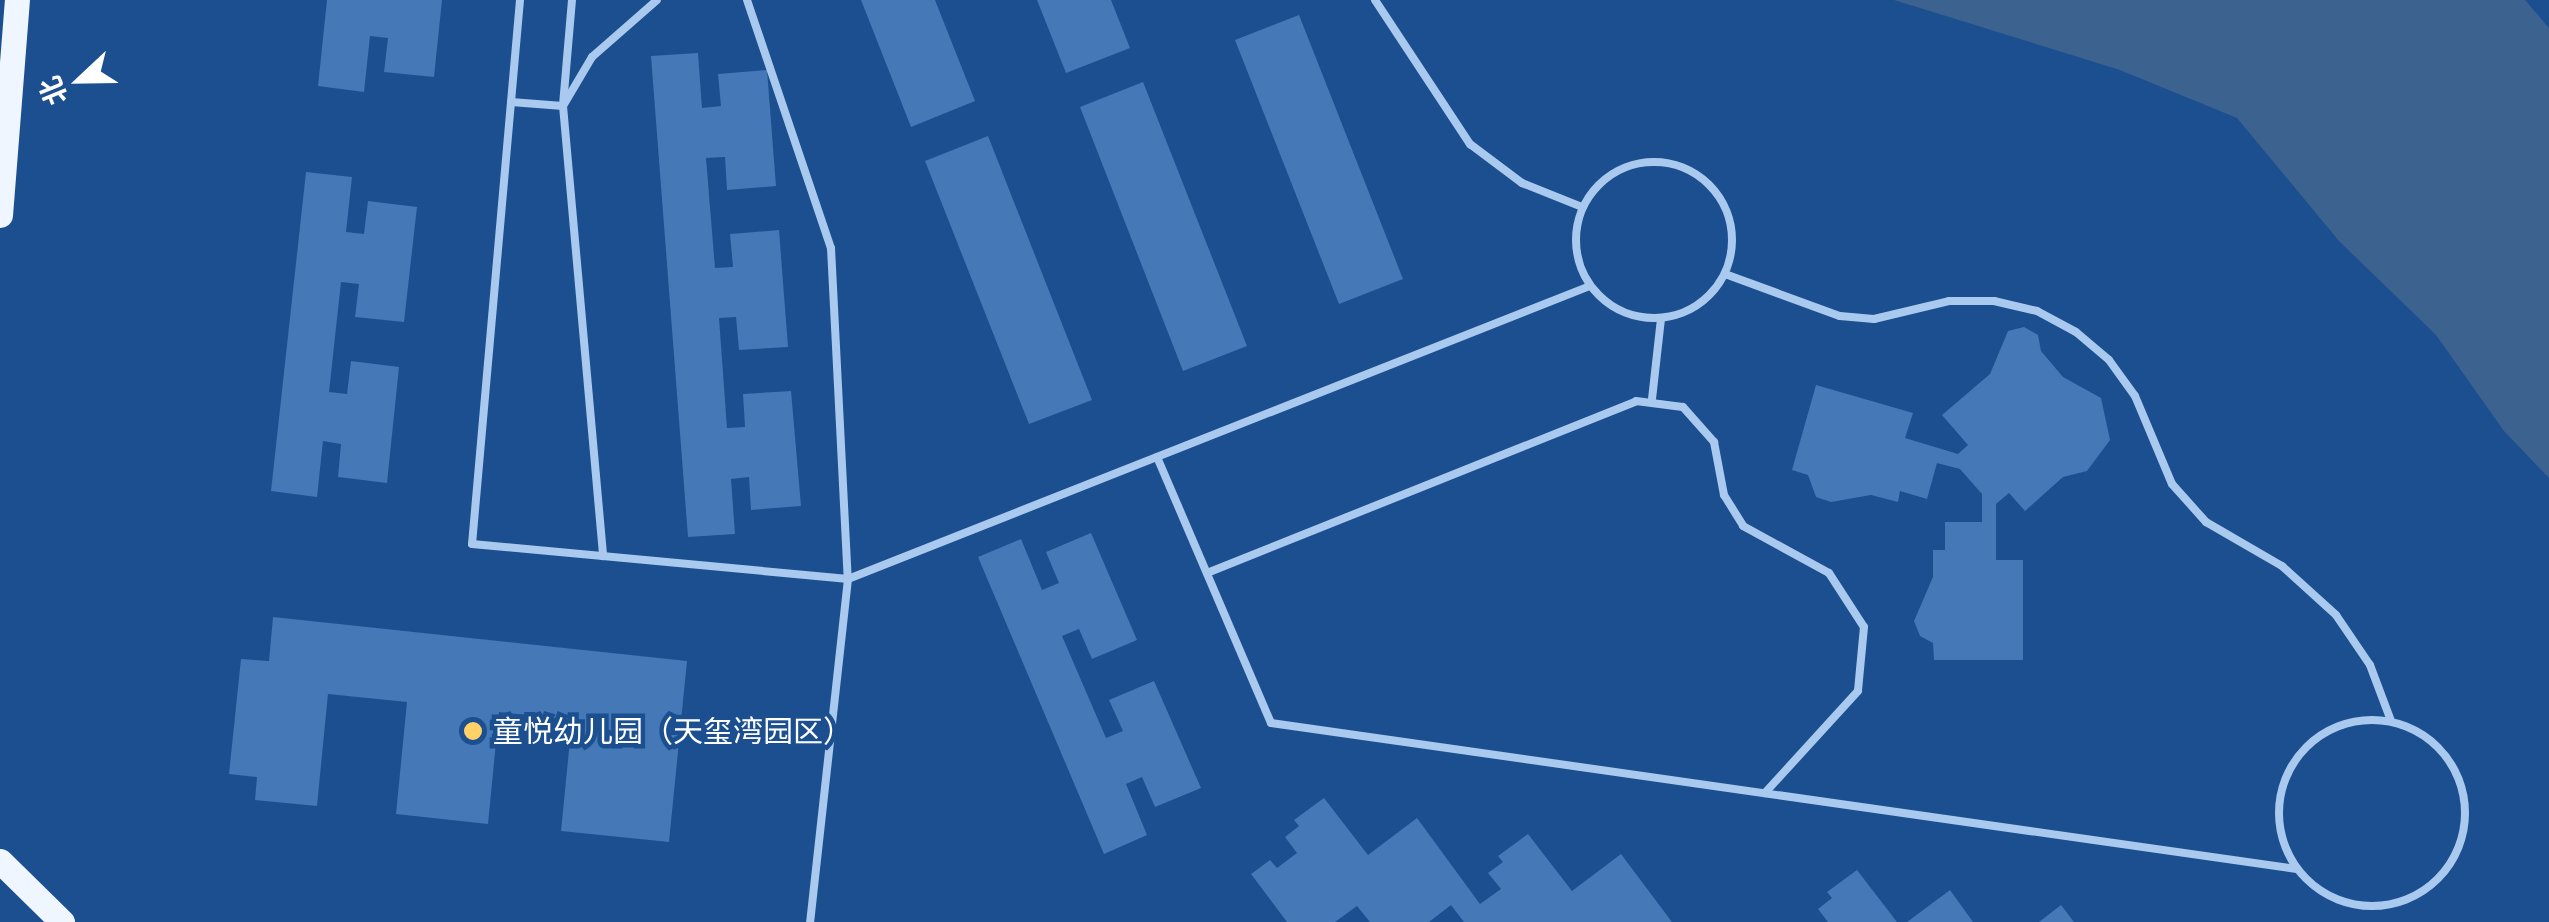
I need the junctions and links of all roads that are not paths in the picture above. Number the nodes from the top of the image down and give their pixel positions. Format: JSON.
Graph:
{"nodes":[{"id":1,"x":17,"y":0,"type":"edge"},
{"id":2,"x":520,"y":0,"type":"edge"},
{"id":3,"x":572,"y":0,"type":"edge"},
{"id":4,"x":657,"y":0,"type":"edge"},
{"id":5,"x":746,"y":0,"type":"edge"},
{"id":6,"x":1375,"y":0,"type":"edge"},
{"id":7,"x":511,"y":102,"type":"junction"},
{"id":8,"x":563,"y":106,"type":"junction"},
{"id":9,"x":1582,"y":207,"type":"junction"},
{"id":10,"x":0,"y":216,"type":"edge"},
{"id":11,"x":1725,"y":274,"type":"junction"},
{"id":12,"x":1590,"y":286,"type":"junction"},
{"id":13,"x":1661,"y":319,"type":"junction"},
{"id":14,"x":1652,"y":399,"type":"junction"},
{"id":15,"x":1157,"y":457,"type":"junction"},
{"id":16,"x":603,"y":556,"type":"junction"},
{"id":17,"x":1206,"y":573,"type":"junction"},
{"id":18,"x":848,"y":579,"type":"junction"},
{"id":19,"x":2391,"y":721,"type":"junction"},
{"id":20,"x":1765,"y":793,"type":"junction"},
{"id":21,"x":0,"y":861,"type":"edge"},
{"id":22,"x":2297,"y":868,"type":"junction"},
{"id":23,"x":62,"y":922,"type":"edge"},
{"id":24,"x":810,"y":922,"type":"edge"}],
"edges":[{"from":1,"to":10,"type":"main road"},
{"from":2,"to":7,"type":"lane"},
{"from":3,"to":8,"type":"lane"},
{"from":4,"to":8,"type":"lane"},
{"from":5,"to":18,"type":"lane"},
{"from":6,"to":9,"type":"lane"},
{"from":7,"to":8,"type":"lane"},
{"from":7,"to":16,"type":"lane"},
{"from":8,"to":16,"type":"lane"},
{"from":9,"to":11,"type":"lane"},
{"from":9,"to":12,"type":"lane"},
{"from":11,"to":13,"type":"lane"},
{"from":11,"to":19,"type":"lane"},
{"from":12,"to":13,"type":"lane"},
{"from":12,"to":15,"type":"lane"},
{"from":13,"to":14,"type":"lane"},
{"from":14,"to":17,"type":"lane"},
{"from":14,"to":20,"type":"lane"},
{"from":15,"to":17,"type":"lane"},
{"from":15,"to":18,"type":"lane"},
{"from":16,"to":18,"type":"lane"},
{"from":17,"to":20,"type":"lane"},
{"from":18,"to":24,"type":"lane"},
{"from":19,"to":22,"type":"lane"},
{"from":19,"to":22,"type":"lane"},
{"from":20,"to":22,"type":"lane"},
{"from":21,"to":23,"type":"main road"}]}
